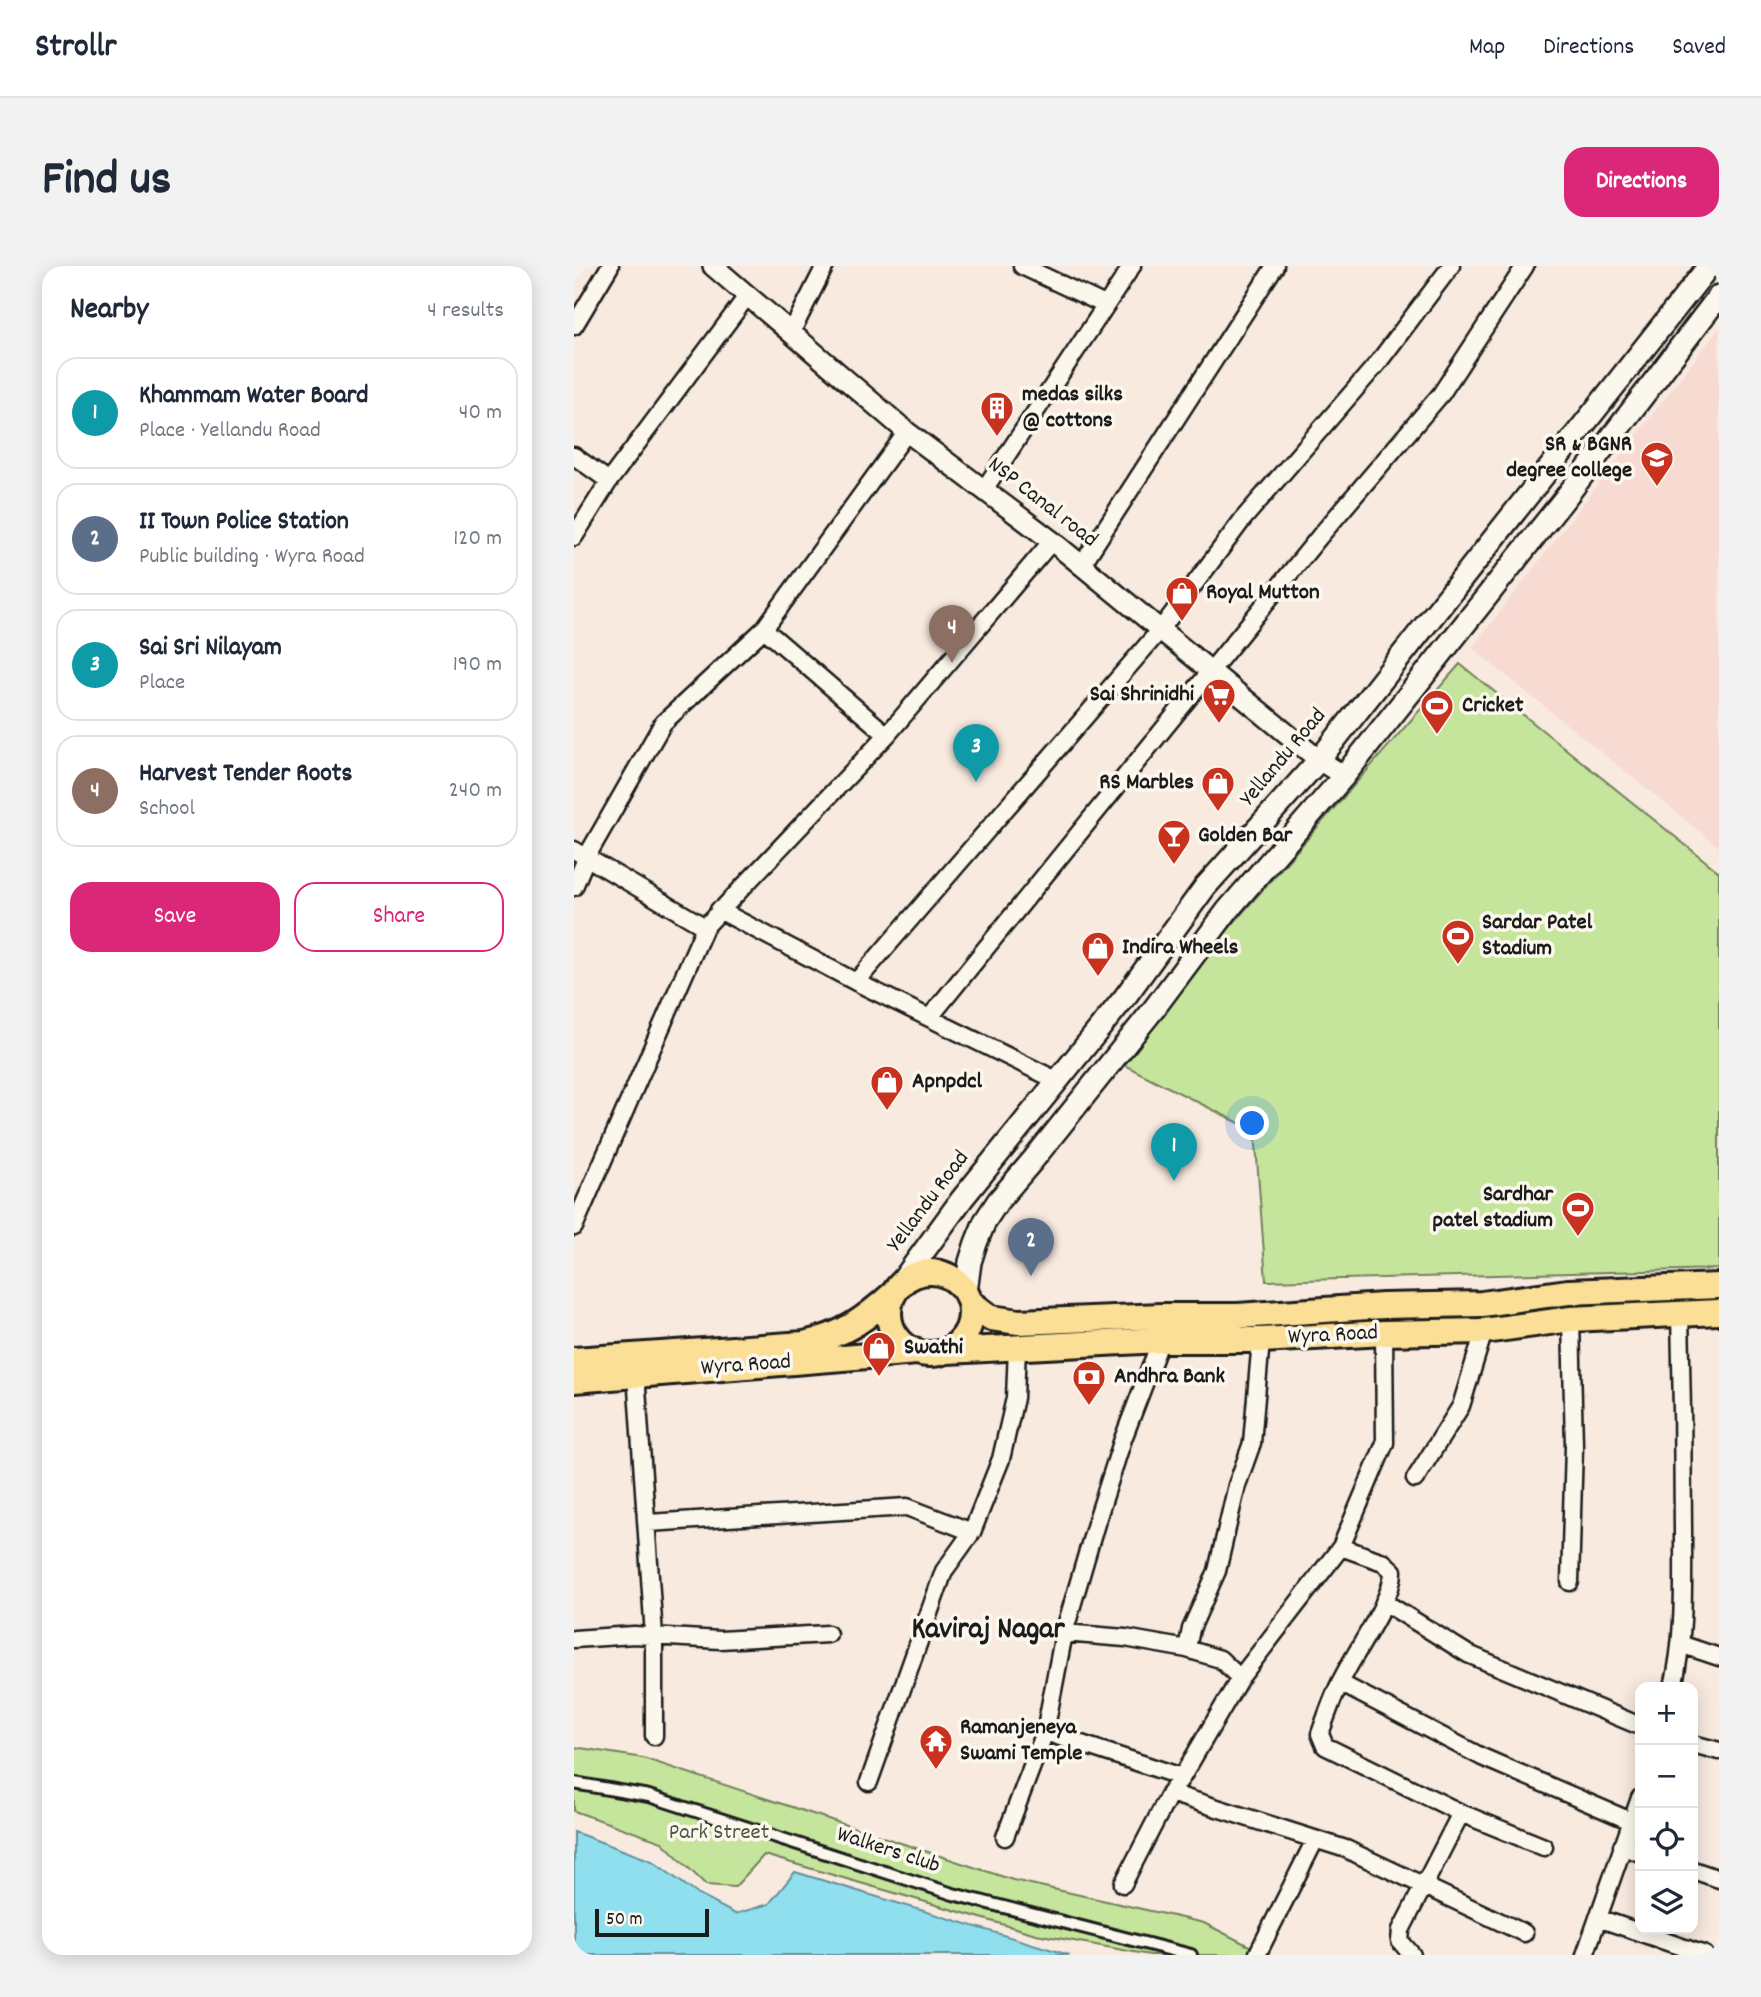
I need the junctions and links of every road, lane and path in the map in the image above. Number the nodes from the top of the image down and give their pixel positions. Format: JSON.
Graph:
{"nodes":[{"id":1,"x":610,"y":266,"type":"edge"},
{"id":2,"x":713,"y":266,"type":"edge"},
{"id":3,"x":825,"y":266,"type":"edge"},
{"id":4,"x":1022,"y":266,"type":"edge"},
{"id":5,"x":1132,"y":266,"type":"edge"},
{"id":6,"x":1275,"y":266,"type":"edge"},
{"id":7,"x":1451,"y":266,"type":"edge"},
{"id":8,"x":1709,"y":266,"type":"edge"},
{"id":9,"x":1520,"y":268,"type":"edge"},
{"id":10,"x":748,"y":295,"type":"junction"},
{"id":11,"x":1719,"y":296,"type":"edge"},
{"id":12,"x":1105,"y":305,"type":"junction"},
{"id":13,"x":574,"y":326,"type":"edge"},
{"id":14,"x":792,"y":331,"type":"junction"},
{"id":15,"x":907,"y":432,"type":"junction"},
{"id":16,"x":574,"y":456,"type":"edge"},
{"id":17,"x":609,"y":481,"type":"junction"},
{"id":18,"x":985,"y":488,"type":"junction"},
{"id":19,"x":574,"y":537,"type":"edge"},
{"id":20,"x":1052,"y":541,"type":"junction"},
{"id":21,"x":1082,"y":566,"type":"junction"},
{"id":22,"x":764,"y":629,"type":"junction"},
{"id":23,"x":1161,"y":629,"type":"junction"},
{"id":24,"x":1211,"y":670,"type":"junction"},
{"id":25,"x":887,"y":735,"type":"junction"},
{"id":26,"x":1319,"y":760,"type":"junction"},
{"id":27,"x":1344,"y":776,"type":"junction"},
{"id":28,"x":580,"y":853,"type":"edge"},
{"id":29,"x":574,"y":887,"type":"edge"},
{"id":30,"x":719,"y":910,"type":"junction"},
{"id":31,"x":705,"y":927,"type":"junction"},
{"id":32,"x":856,"y":982,"type":"junction"},
{"id":33,"x":930,"y":1017,"type":"junction"},
{"id":34,"x":1058,"y":1081,"type":"junction"},
{"id":35,"x":581,"y":1187,"type":"edge"},
{"id":36,"x":574,"y":1227,"type":"edge"},
{"id":37,"x":1719,"y":1286,"type":"edge"},
{"id":38,"x":896,"y":1289,"type":"junction"},
{"id":39,"x":968,"y":1297,"type":"junction"},
{"id":40,"x":1719,"y":1312,"type":"edge"},
{"id":41,"x":1680,"y":1313,"type":"junction"},
{"id":42,"x":1571,"y":1319,"type":"junction"},
{"id":43,"x":1484,"y":1331,"type":"junction"},
{"id":44,"x":1384,"y":1333,"type":"junction"},
{"id":45,"x":1161,"y":1340,"type":"junction"},
{"id":46,"x":1261,"y":1340,"type":"junction"},
{"id":47,"x":1017,"y":1347,"type":"junction"},
{"id":48,"x":947,"y":1351,"type":"junction"},
{"id":49,"x":917,"y":1352,"type":"junction"},
{"id":50,"x":574,"y":1360,"type":"edge"},
{"id":51,"x":636,"y":1374,"type":"junction"},
{"id":52,"x":574,"y":1380,"type":"edge"},
{"id":53,"x":1415,"y":1479,"type":"dead end"},
{"id":54,"x":648,"y":1523,"type":"junction"},
{"id":55,"x":972,"y":1532,"type":"junction"},
{"id":56,"x":1341,"y":1547,"type":"junction"},
{"id":57,"x":1570,"y":1582,"type":"dead end"},
{"id":58,"x":1384,"y":1602,"type":"junction"},
{"id":59,"x":1064,"y":1633,"type":"junction"},
{"id":60,"x":828,"y":1634,"type":"dead end"},
{"id":61,"x":654,"y":1636,"type":"junction"},
{"id":62,"x":574,"y":1639,"type":"edge"},
{"id":63,"x":1681,"y":1644,"type":"junction"},
{"id":64,"x":1187,"y":1649,"type":"junction"},
{"id":65,"x":1719,"y":1657,"type":"edge"},
{"id":66,"x":1240,"y":1678,"type":"junction"},
{"id":67,"x":1674,"y":1682,"type":"edge"},
{"id":68,"x":1340,"y":1683,"type":"junction"},
{"id":69,"x":1635,"y":1724,"type":"edge"},
{"id":70,"x":1045,"y":1732,"type":"junction"},
{"id":71,"x":654,"y":1736,"type":"dead end"},
{"id":72,"x":1697,"y":1745,"type":"edge"},
{"id":73,"x":1719,"y":1751,"type":"edge"},
{"id":74,"x":1182,"y":1777,"type":"junction"},
{"id":75,"x":869,"y":1782,"type":"dead end"},
{"id":76,"x":574,"y":1783,"type":"edge"},
{"id":77,"x":1170,"y":1793,"type":"junction"},
{"id":78,"x":1637,"y":1808,"type":"edge"},
{"id":79,"x":1461,"y":1814,"type":"junction"},
{"id":80,"x":1633,"y":1822,"type":"junction"},
{"id":81,"x":1005,"y":1837,"type":"dead end"},
{"id":82,"x":1315,"y":1840,"type":"junction"},
{"id":83,"x":1622,"y":1846,"type":"junction"},
{"id":84,"x":1544,"y":1847,"type":"dead end"},
{"id":85,"x":1635,"y":1851,"type":"edge"},
{"id":86,"x":1696,"y":1871,"type":"edge"},
{"id":87,"x":1719,"y":1879,"type":"edge"},
{"id":88,"x":1122,"y":1884,"type":"dead end"},
{"id":89,"x":1423,"y":1886,"type":"junction"},
{"id":90,"x":1598,"y":1919,"type":"junction"},
{"id":91,"x":1524,"y":1933,"type":"dead end"},
{"id":92,"x":1258,"y":1953,"type":"dead end"},
{"id":93,"x":1191,"y":1955,"type":"edge"},
{"id":94,"x":1412,"y":1955,"type":"edge"},
{"id":95,"x":1585,"y":1955,"type":"edge"},
{"id":96,"x":1705,"y":1955,"type":"edge"}],
"edges":[{"from":1,"to":13,"type":"street"},
{"from":2,"to":10,"type":"street","name":"NSP Canal road"},
{"from":3,"to":14,"type":"street"},
{"from":4,"to":12,"type":"street"},
{"from":5,"to":12,"type":"street"},
{"from":6,"to":21,"type":"street"},
{"from":7,"to":23,"type":"street"},
{"from":8,"to":26,"type":"main road","name":"Yellandu Road"},
{"from":9,"to":24,"type":"street"},
{"from":10,"to":14,"type":"street","name":"NSP Canal road"},
{"from":10,"to":17,"type":"street"},
{"from":11,"to":27,"type":"main road"},
{"from":12,"to":18,"type":"street"},
{"from":14,"to":15,"type":"street","name":"NSP Canal road"},
{"from":15,"to":18,"type":"street","name":"NSP Canal road"},
{"from":15,"to":22,"type":"street"},
{"from":16,"to":17,"type":"street"},
{"from":17,"to":19,"type":"street"},
{"from":18,"to":20,"type":"street","name":"NSP Canal road"},
{"from":20,"to":21,"type":"street","name":"NSP Canal road"},
{"from":20,"to":25,"type":"street"},
{"from":21,"to":23,"type":"street","name":"NSP Canal road"},
{"from":22,"to":25,"type":"street"},
{"from":22,"to":28,"type":"street"},
{"from":23,"to":24,"type":"street","name":"NSP Canal road"},
{"from":23,"to":32,"type":"street"},
{"from":24,"to":26,"type":"street","name":"NSP Canal road"},
{"from":24,"to":33,"type":"street"},
{"from":25,"to":30,"type":"street"},
{"from":26,"to":27,"type":"street","name":"NSP Canal road"},
{"from":26,"to":34,"type":"main road","name":"Yellandu Road"},
{"from":27,"to":39,"type":"main road"},
{"from":28,"to":29,"type":"street"},
{"from":28,"to":31,"type":"street"},
{"from":30,"to":31,"type":"street"},
{"from":30,"to":32,"type":"street"},
{"from":31,"to":35,"type":"street"},
{"from":32,"to":33,"type":"street"},
{"from":33,"to":34,"type":"street"},
{"from":34,"to":38,"type":"main road","name":"Yellandu Road"},
{"from":35,"to":36,"type":"street"},
{"from":37,"to":39,"type":"main road","name":"Wyra Road"},
{"from":38,"to":39,"type":"main road","name":"Wyra Road"},
{"from":38,"to":49,"type":"main road"},
{"from":38,"to":50,"type":"main road","name":"Wyra Road"},
{"from":39,"to":48,"type":"main road"},
{"from":40,"to":41,"type":"main road","name":"Wyra Road"},
{"from":41,"to":42,"type":"main road","name":"Wyra Road"},
{"from":41,"to":63,"type":"street"},
{"from":42,"to":43,"type":"main road","name":"Wyra Road"},
{"from":42,"to":57,"type":"street"},
{"from":43,"to":44,"type":"main road","name":"Wyra Road"},
{"from":43,"to":53,"type":"street"},
{"from":44,"to":46,"type":"main road","name":"Wyra Road"},
{"from":44,"to":56,"type":"street"},
{"from":45,"to":46,"type":"main road","name":"Wyra Road"},
{"from":45,"to":47,"type":"main road","name":"Wyra Road"},
{"from":45,"to":59,"type":"street"},
{"from":46,"to":64,"type":"street"},
{"from":47,"to":48,"type":"main road","name":"Wyra Road"},
{"from":47,"to":55,"type":"street"},
{"from":48,"to":49,"type":"main road","name":"Wyra Road"},
{"from":49,"to":51,"type":"main road","name":"Wyra Road"},
{"from":51,"to":52,"type":"main road","name":"Wyra Road"},
{"from":51,"to":54,"type":"street"},
{"from":54,"to":55,"type":"street"},
{"from":54,"to":61,"type":"street"},
{"from":55,"to":75,"type":"street"},
{"from":56,"to":58,"type":"street"},
{"from":56,"to":66,"type":"street"},
{"from":58,"to":68,"type":"street"},
{"from":58,"to":69,"type":"street"},
{"from":59,"to":64,"type":"street"},
{"from":59,"to":70,"type":"street"},
{"from":60,"to":61,"type":"street"},
{"from":61,"to":62,"type":"street"},
{"from":61,"to":71,"type":"street"},
{"from":63,"to":65,"type":"street"},
{"from":63,"to":67,"type":"street"},
{"from":64,"to":66,"type":"street"},
{"from":66,"to":74,"type":"street"},
{"from":68,"to":79,"type":"street"},
{"from":68,"to":80,"type":"street"},
{"from":70,"to":74,"type":"street"},
{"from":70,"to":81,"type":"street"},
{"from":72,"to":73,"type":"street"},
{"from":74,"to":77,"type":"street"},
{"from":76,"to":93,"type":"street","name":"Walkers club"},
{"from":77,"to":82,"type":"street"},
{"from":77,"to":88,"type":"street"},
{"from":78,"to":80,"type":"street"},
{"from":79,"to":84,"type":"street"},
{"from":79,"to":89,"type":"street"},
{"from":80,"to":83,"type":"street"},
{"from":82,"to":89,"type":"street"},
{"from":82,"to":92,"type":"street"},
{"from":83,"to":85,"type":"street"},
{"from":83,"to":90,"type":"street"},
{"from":86,"to":87,"type":"street"},
{"from":89,"to":91,"type":"street"},
{"from":89,"to":94,"type":"street"},
{"from":90,"to":95,"type":"street"},
{"from":90,"to":96,"type":"street"}]}
